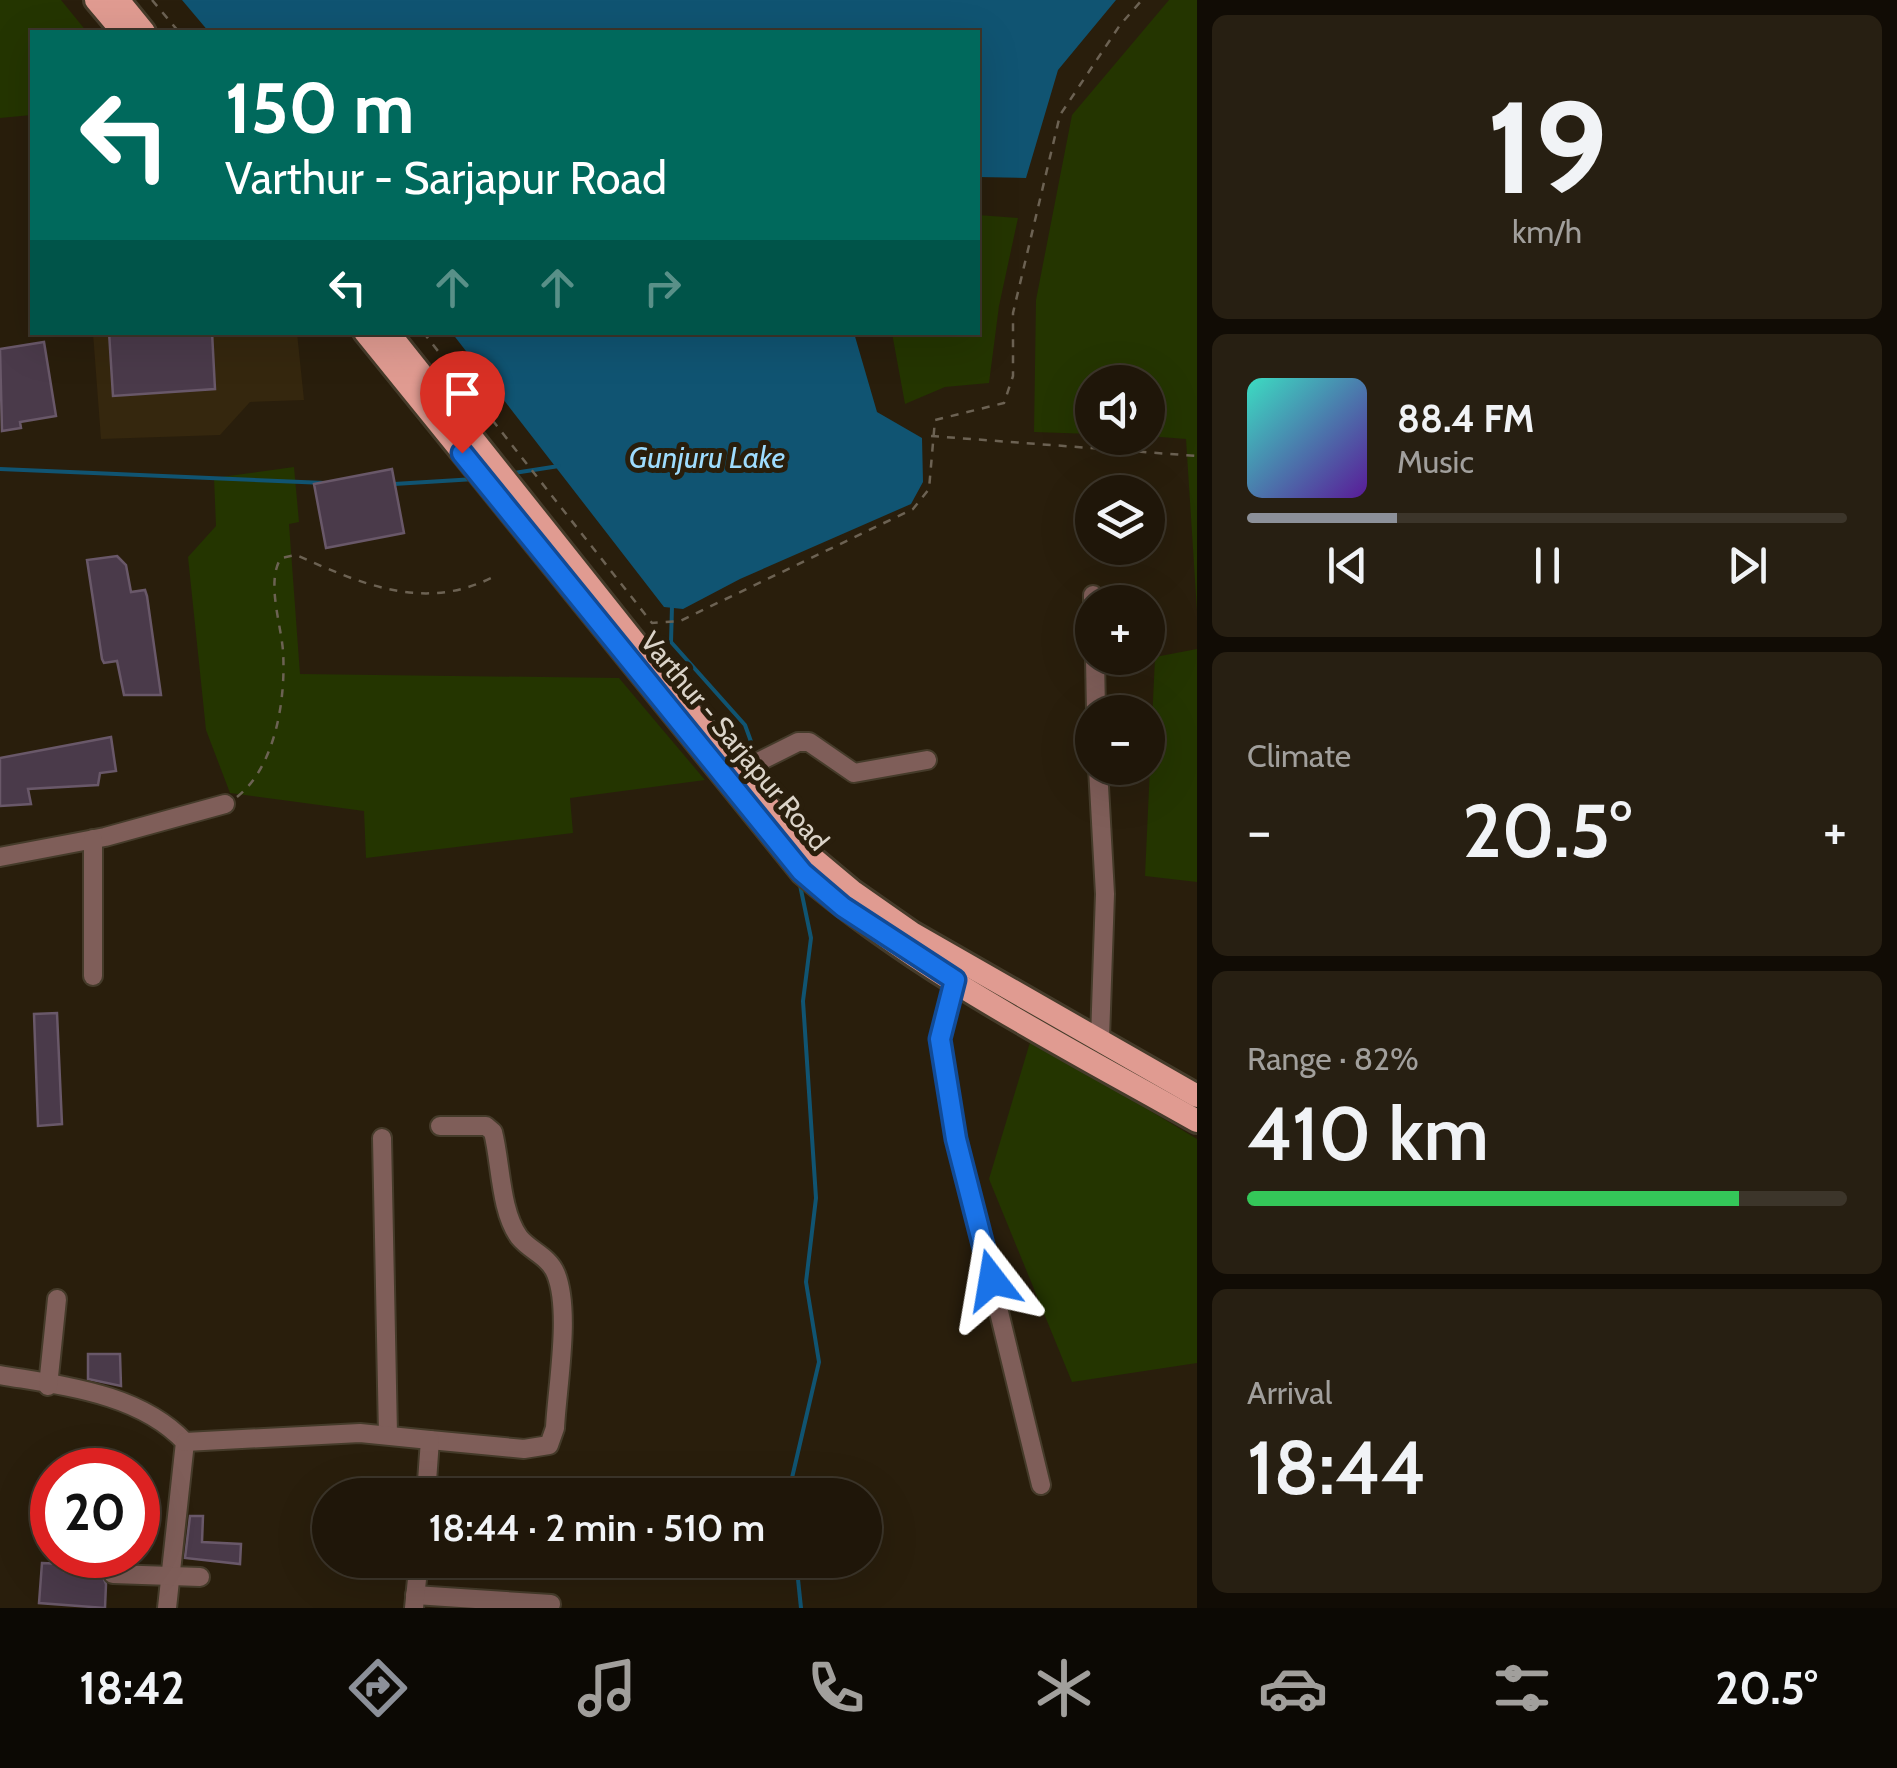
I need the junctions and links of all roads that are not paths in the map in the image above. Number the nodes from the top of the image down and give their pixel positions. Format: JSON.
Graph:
{"nodes":[{"id":1,"x":96,"y":0,"type":"edge"},
{"id":2,"x":118,"y":0,"type":"edge"},
{"id":3,"x":121,"y":30,"type":"edge"},
{"id":4,"x":142,"y":30,"type":"edge"},
{"id":5,"x":367,"y":335,"type":"edge"},
{"id":6,"x":390,"y":335,"type":"edge"},
{"id":7,"x":928,"y":760,"type":"dead end"},
{"id":8,"x":738,"y":772,"type":"junction"},
{"id":9,"x":1099,"y":785,"type":"edge"},
{"id":10,"x":225,"y":804,"type":"road end"},
{"id":11,"x":93,"y":839,"type":"junction"},
{"id":12,"x":0,"y":857,"type":"edge"},
{"id":13,"x":92,"y":976,"type":"dead end"},
{"id":14,"x":955,"y":980,"type":"junction"},
{"id":15,"x":1100,"y":1038,"type":"junction"},
{"id":16,"x":1197,"y":1096,"type":"edge"},
{"id":17,"x":1197,"y":1121,"type":"edge"},
{"id":18,"x":440,"y":1126,"type":"dead end"},
{"id":19,"x":382,"y":1138,"type":"dead end"},
{"id":20,"x":58,"y":1299,"type":"dead end"},
{"id":21,"x":0,"y":1375,"type":"edge"},
{"id":22,"x":48,"y":1386,"type":"junction"},
{"id":23,"x":388,"y":1435,"type":"junction"},
{"id":24,"x":430,"y":1440,"type":"junction"},
{"id":25,"x":185,"y":1442,"type":"junction"},
{"id":26,"x":427,"y":1478,"type":"edge"},
{"id":27,"x":1041,"y":1486,"type":"dead end"},
{"id":28,"x":160,"y":1576,"type":"edge"},
{"id":29,"x":172,"y":1576,"type":"junction"},
{"id":30,"x":200,"y":1578,"type":"dead end"},
{"id":31,"x":414,"y":1602,"type":"edge"},
{"id":32,"x":551,"y":1604,"type":"dead end"},
{"id":33,"x":167,"y":1608,"type":"edge"}],
"edges":[{"from":1,"to":3,"type":"main road"},
{"from":2,"to":4,"type":"main road"},
{"from":5,"to":14,"type":"main road","name":"Varthur - Sarjapur Road"},
{"from":6,"to":8,"type":"main road","name":"Varthur - Sarjapur Road"},
{"from":7,"to":8,"type":"street"},
{"from":8,"to":15,"type":"main road","name":"Varthur - Sarjapur Road"},
{"from":9,"to":15,"type":"street"},
{"from":10,"to":11,"type":"street"},
{"from":11,"to":12,"type":"street"},
{"from":11,"to":13,"type":"street"},
{"from":14,"to":17,"type":"main road","name":"Varthur - Sarjapur Road"},
{"from":14,"to":27,"type":"street"},
{"from":15,"to":16,"type":"main road","name":"Varthur - Sarjapur Road"},
{"from":18,"to":24,"type":"street"},
{"from":19,"to":23,"type":"street"},
{"from":20,"to":22,"type":"street"},
{"from":21,"to":22,"type":"street"},
{"from":22,"to":25,"type":"street"},
{"from":23,"to":24,"type":"street"},
{"from":23,"to":25,"type":"street"},
{"from":24,"to":26,"type":"street"},
{"from":25,"to":29,"type":"street"},
{"from":28,"to":29,"type":"street"},
{"from":29,"to":30,"type":"street"},
{"from":29,"to":33,"type":"street"},
{"from":31,"to":32,"type":"street"}]}
